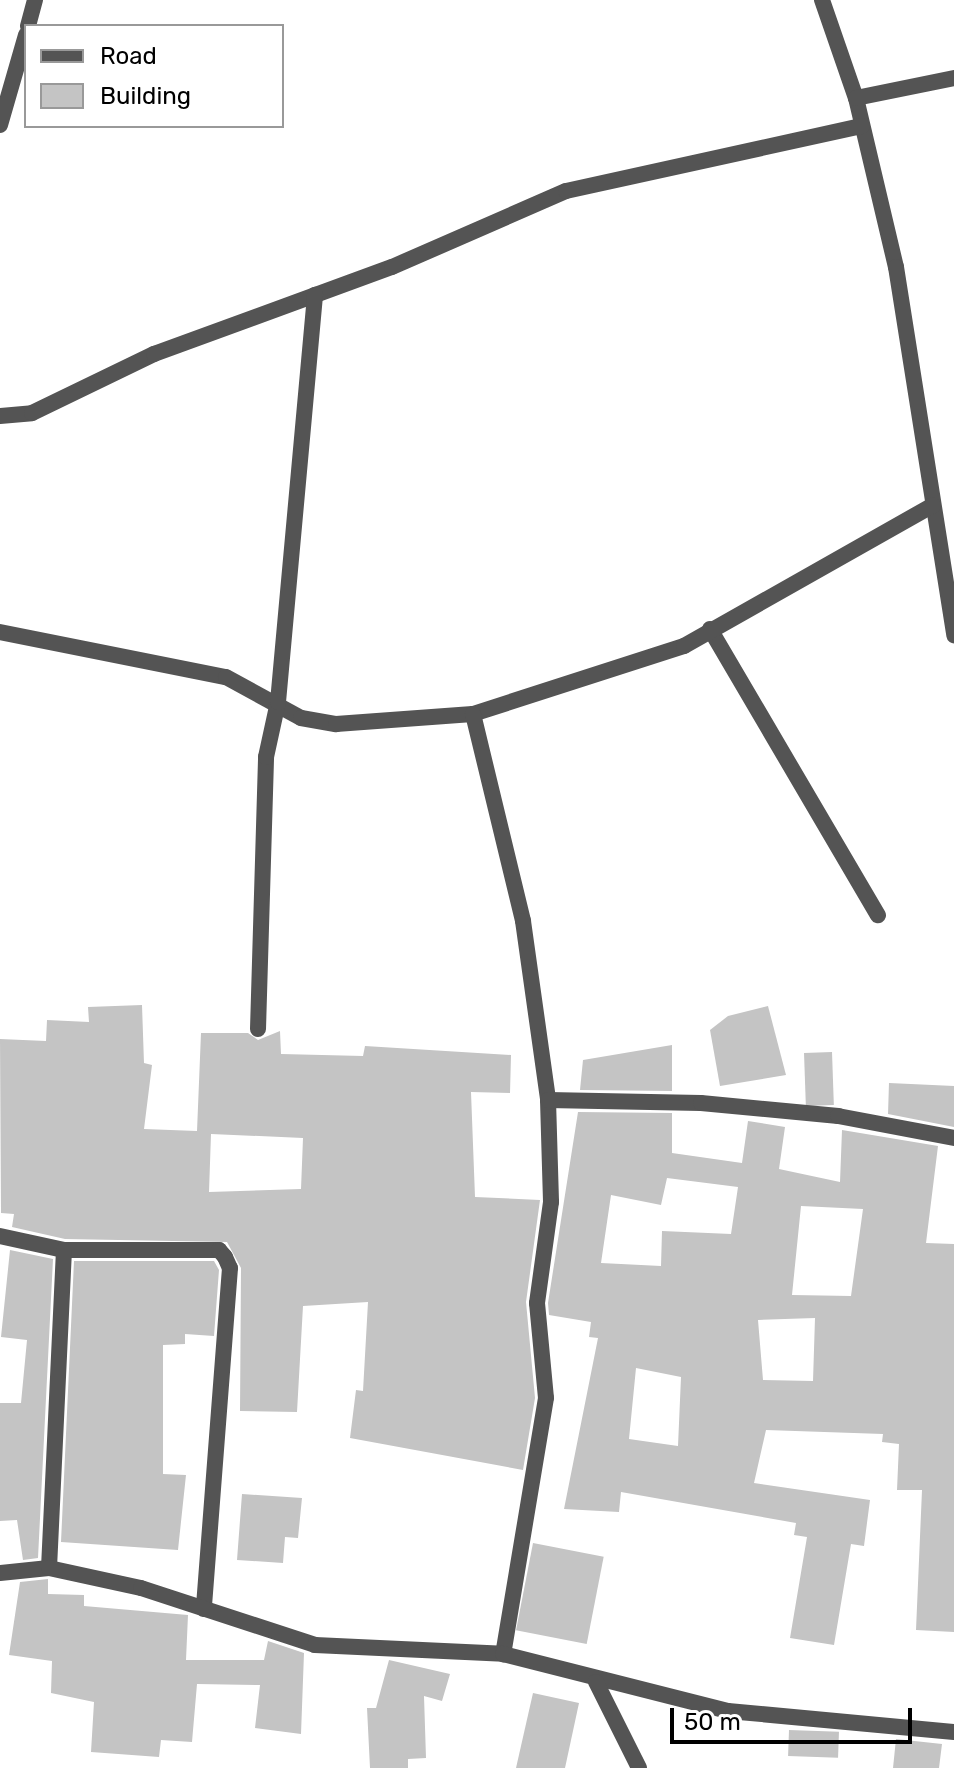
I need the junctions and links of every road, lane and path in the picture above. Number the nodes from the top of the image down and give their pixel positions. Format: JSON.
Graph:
{"nodes":[{"id":1,"x":35,"y":0,"type":"edge"},
{"id":2,"x":822,"y":0,"type":"edge"},
{"id":3,"x":29,"y":24,"type":"edge"},
{"id":4,"x":24,"y":42,"type":"edge"},
{"id":5,"x":954,"y":78,"type":"edge"},
{"id":6,"x":856,"y":98,"type":"junction"},
{"id":7,"x":0,"y":125,"type":"edge"},
{"id":8,"x":862,"y":126,"type":"junction"},
{"id":9,"x":315,"y":295,"type":"junction"},
{"id":10,"x":0,"y":416,"type":"edge"},
{"id":11,"x":933,"y":505,"type":"junction"},
{"id":12,"x":952,"y":611,"type":"edge"},
{"id":13,"x":710,"y":629,"type":"junction"},
{"id":14,"x":0,"y":632,"type":"edge"},
{"id":15,"x":954,"y":635,"type":"edge"},
{"id":16,"x":278,"y":702,"type":"junction"},
{"id":17,"x":473,"y":714,"type":"junction"},
{"id":18,"x":878,"y":915,"type":"dead end"},
{"id":19,"x":258,"y":1029,"type":"dead end"},
{"id":20,"x":548,"y":1100,"type":"junction"},
{"id":21,"x":954,"y":1138,"type":"edge"},
{"id":22,"x":0,"y":1236,"type":"edge"},
{"id":23,"x":64,"y":1250,"type":"junction"},
{"id":24,"x":49,"y":1568,"type":"junction"},
{"id":25,"x":0,"y":1573,"type":"edge"},
{"id":26,"x":204,"y":1609,"type":"junction"},
{"id":27,"x":503,"y":1654,"type":"junction"},
{"id":28,"x":596,"y":1682,"type":"junction"},
{"id":29,"x":954,"y":1732,"type":"edge"},
{"id":30,"x":639,"y":1768,"type":"edge"}],
"edges":[{"from":1,"to":3,"type":"street"},
{"from":2,"to":6,"type":"street"},
{"from":4,"to":7,"type":"street"},
{"from":5,"to":6,"type":"street"},
{"from":6,"to":8,"type":"street"},
{"from":8,"to":9,"type":"street"},
{"from":8,"to":11,"type":"street"},
{"from":9,"to":10,"type":"street"},
{"from":9,"to":16,"type":"street"},
{"from":11,"to":12,"type":"street"},
{"from":11,"to":13,"type":"street"},
{"from":12,"to":15,"type":"street"},
{"from":13,"to":17,"type":"street"},
{"from":13,"to":18,"type":"street"},
{"from":14,"to":16,"type":"street"},
{"from":16,"to":17,"type":"street"},
{"from":16,"to":19,"type":"street"},
{"from":17,"to":20,"type":"street"},
{"from":20,"to":21,"type":"street"},
{"from":20,"to":27,"type":"street"},
{"from":22,"to":23,"type":"street"},
{"from":23,"to":24,"type":"street"},
{"from":23,"to":26,"type":"street"},
{"from":24,"to":25,"type":"street"},
{"from":24,"to":26,"type":"street"},
{"from":26,"to":27,"type":"street"},
{"from":27,"to":28,"type":"street"},
{"from":28,"to":29,"type":"street"},
{"from":28,"to":30,"type":"street"}]}
